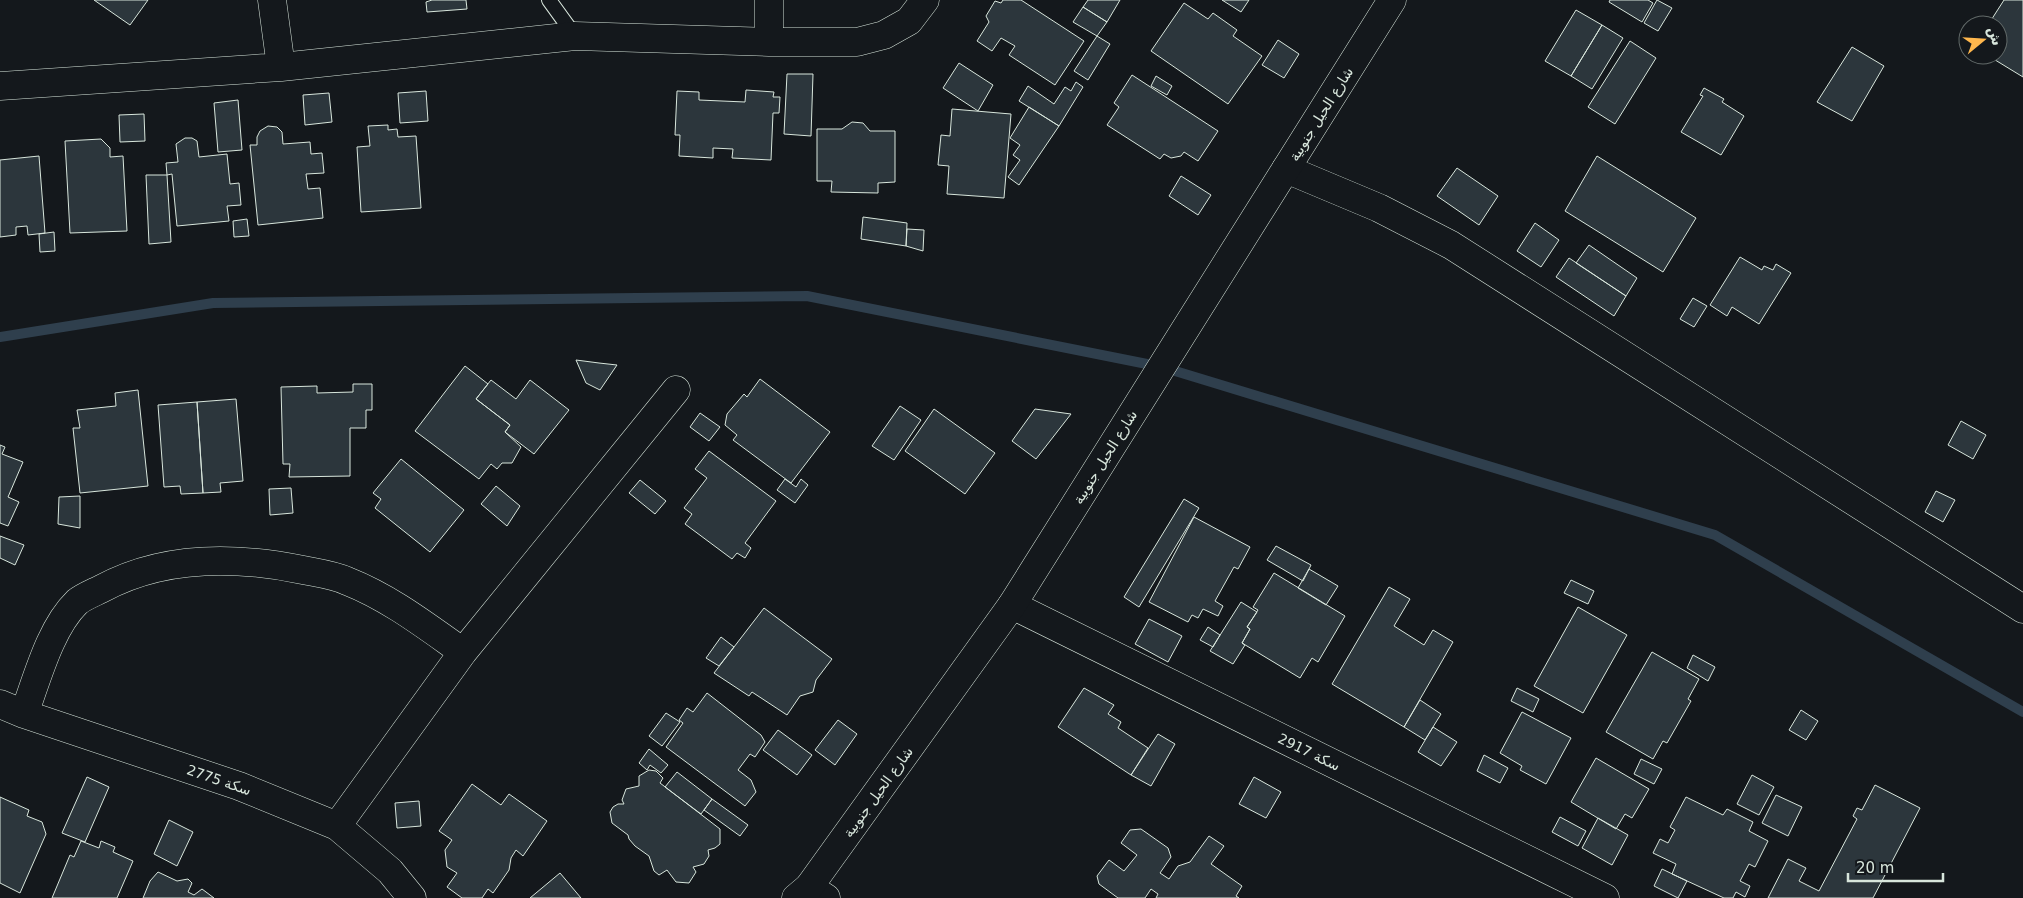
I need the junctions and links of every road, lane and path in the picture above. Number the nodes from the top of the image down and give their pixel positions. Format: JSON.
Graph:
{"nodes":[{"id":1,"x":272,"y":0,"type":"edge"},
{"id":2,"x":549,"y":0,"type":"edge"},
{"id":3,"x":769,"y":0,"type":"edge"},
{"id":4,"x":925,"y":0,"type":"edge"},
{"id":5,"x":1392,"y":0,"type":"edge"},
{"id":6,"x":574,"y":36,"type":"junction"},
{"id":7,"x":769,"y":42,"type":"junction"},
{"id":8,"x":280,"y":67,"type":"junction"},
{"id":9,"x":0,"y":86,"type":"edge"},
{"id":10,"x":1286,"y":169,"type":"junction"},
{"id":11,"x":676,"y":390,"type":"dead end"},
{"id":12,"x":1012,"y":605,"type":"junction"},
{"id":13,"x":2023,"y":609,"type":"edge"},
{"id":14,"x":463,"y":652,"type":"junction"},
{"id":15,"x":12,"y":709,"type":"edge"},
{"id":16,"x":337,"y":826,"type":"junction"},
{"id":17,"x":810,"y":894,"type":"edge"},
{"id":18,"x":412,"y":898,"type":"edge"},
{"id":19,"x":1605,"y":898,"type":"edge"}],
"edges":[{"from":1,"to":8,"type":"street"},
{"from":2,"to":6,"type":"lane"},
{"from":3,"to":7,"type":"street"},
{"from":4,"to":7,"type":"street"},
{"from":5,"to":10,"type":"street","name":"شارع الحيل جنوبية"},
{"from":6,"to":7,"type":"street"},
{"from":6,"to":8,"type":"street"},
{"from":8,"to":9,"type":"street"},
{"from":10,"to":12,"type":"street","name":"شارع الحيل جنوبية"},
{"from":10,"to":13,"type":"street"},
{"from":11,"to":14,"type":"street"},
{"from":12,"to":17,"type":"street","name":"شارع الحيل جنوبية"},
{"from":12,"to":19,"type":"street","name":"سكة 2917"},
{"from":14,"to":15,"type":"street"},
{"from":14,"to":16,"type":"street"},
{"from":15,"to":16,"type":"street","name":"سكة 2775"},
{"from":16,"to":18,"type":"street","name":"سكة 2775"}]}
